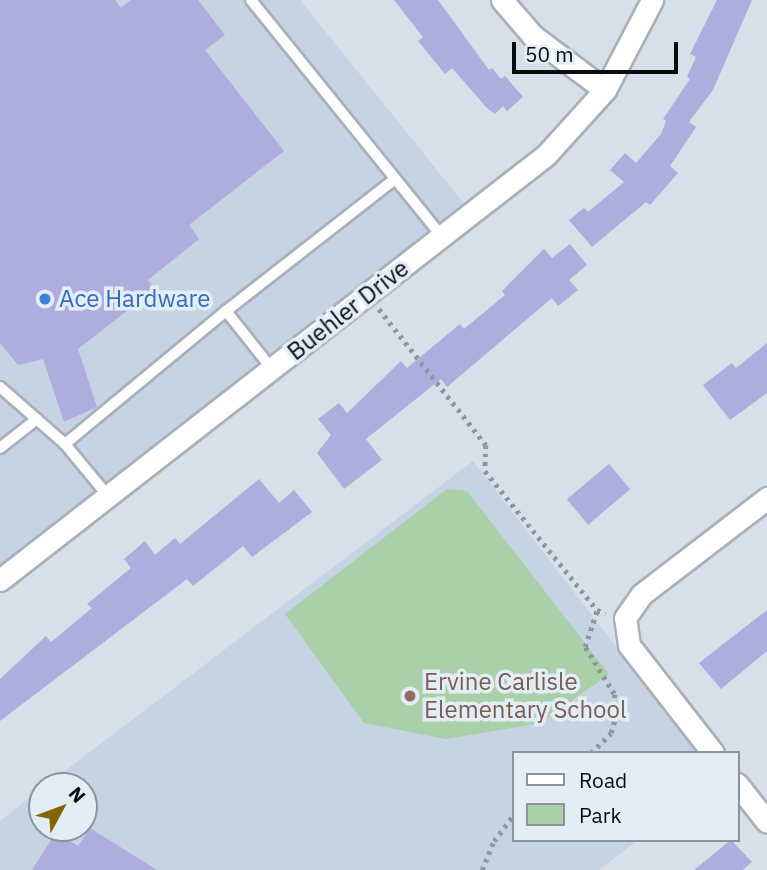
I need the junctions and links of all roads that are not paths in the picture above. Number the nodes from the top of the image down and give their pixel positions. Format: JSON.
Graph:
{"nodes":[{"id":1,"x":251,"y":0,"type":"edge"},
{"id":2,"x":502,"y":0,"type":"edge"},
{"id":3,"x":652,"y":0,"type":"edge"},
{"id":4,"x":605,"y":90,"type":"junction"},
{"id":5,"x":395,"y":179,"type":"junction"},
{"id":6,"x":442,"y":237,"type":"junction"},
{"id":7,"x":226,"y":311,"type":"junction"},
{"id":8,"x":272,"y":369,"type":"junction"},
{"id":9,"x":0,"y":387,"type":"edge"},
{"id":10,"x":37,"y":419,"type":"junction"},
{"id":11,"x":65,"y":444,"type":"junction"},
{"id":12,"x":0,"y":448,"type":"edge"},
{"id":13,"x":108,"y":496,"type":"junction"},
{"id":14,"x":767,"y":498,"type":"edge"},
{"id":15,"x":0,"y":579,"type":"edge"},
{"id":16,"x":711,"y":751,"type":"edge"},
{"id":17,"x":739,"y":787,"type":"edge"},
{"id":18,"x":767,"y":822,"type":"edge"}],
"edges":[{"from":1,"to":5,"type":"lane"},
{"from":2,"to":4,"type":"street"},
{"from":3,"to":4,"type":"street","name":"Buehler Drive"},
{"from":4,"to":6,"type":"street","name":"Buehler Drive"},
{"from":5,"to":6,"type":"lane"},
{"from":5,"to":7,"type":"lane"},
{"from":6,"to":8,"type":"street","name":"Buehler Drive"},
{"from":7,"to":8,"type":"lane"},
{"from":7,"to":11,"type":"lane"},
{"from":8,"to":13,"type":"street","name":"Buehler Drive"},
{"from":9,"to":10,"type":"lane"},
{"from":10,"to":11,"type":"lane"},
{"from":10,"to":12,"type":"lane"},
{"from":11,"to":13,"type":"lane"},
{"from":13,"to":15,"type":"street","name":"Buehler Drive"},
{"from":14,"to":16,"type":"street"},
{"from":17,"to":18,"type":"street"}]}
